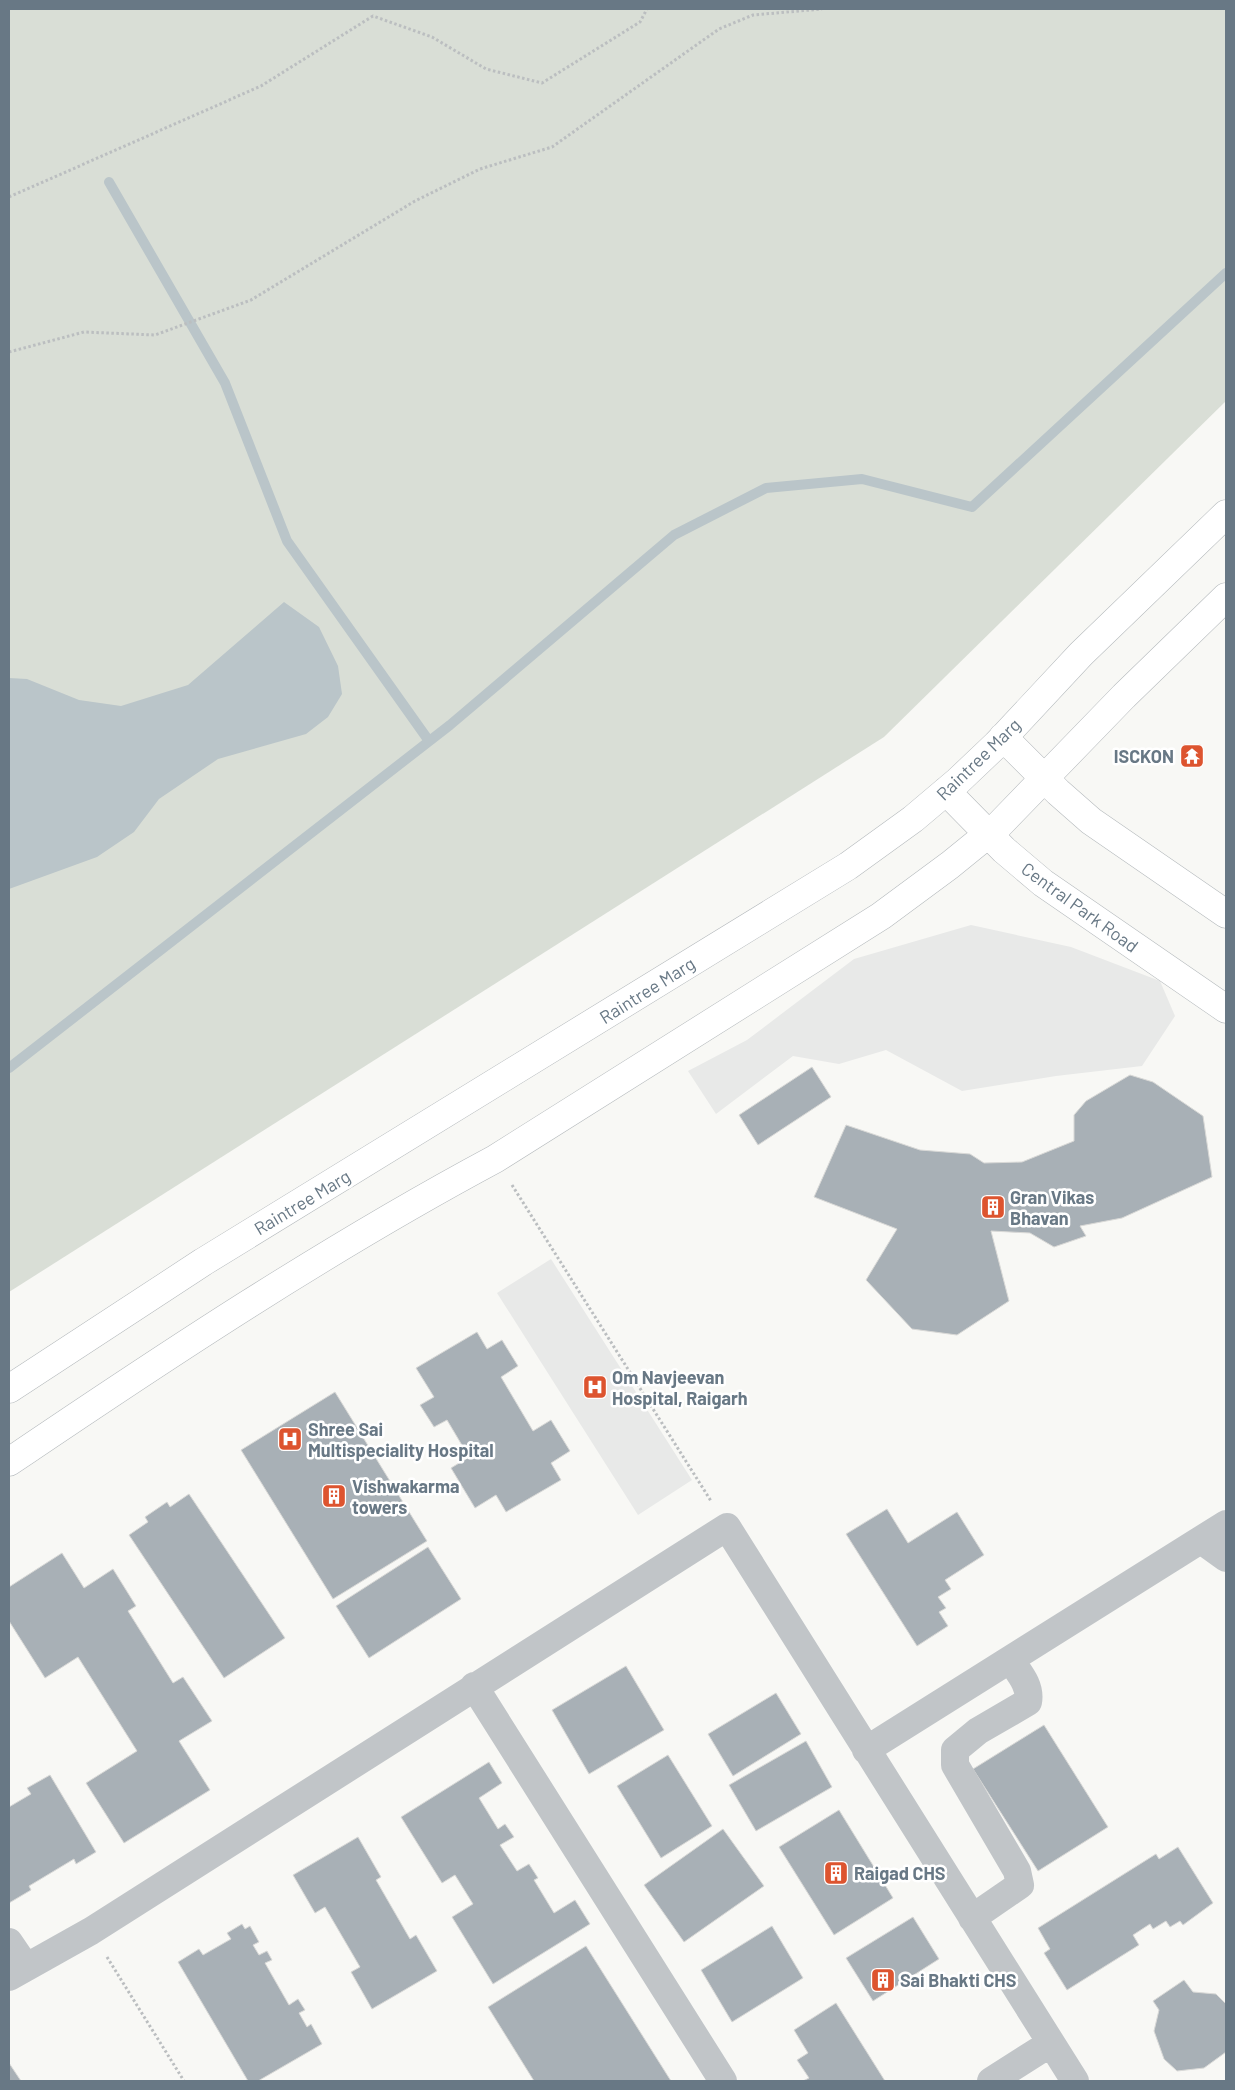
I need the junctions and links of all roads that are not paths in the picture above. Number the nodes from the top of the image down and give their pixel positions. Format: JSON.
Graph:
{"nodes":[{"id":1,"x":1226,"y":514,"type":"edge"},
{"id":2,"x":1226,"y":597,"type":"edge"},
{"id":3,"x":1003,"y":737,"type":"junction"},
{"id":4,"x":1045,"y":779,"type":"junction"},
{"id":5,"x":946,"y":791,"type":"junction"},
{"id":6,"x":988,"y":834,"type":"junction"},
{"id":7,"x":1226,"y":914,"type":"edge"},
{"id":8,"x":1226,"y":1009,"type":"edge"},
{"id":9,"x":9,"y":1390,"type":"edge"},
{"id":10,"x":9,"y":1462,"type":"edge"},
{"id":11,"x":1226,"y":1524,"type":"edge"},
{"id":12,"x":1201,"y":1540,"type":"junction"},
{"id":13,"x":1226,"y":1558,"type":"edge"},
{"id":14,"x":1011,"y":1661,"type":"junction"},
{"id":15,"x":474,"y":1686,"type":"junction"},
{"id":16,"x":866,"y":1750,"type":"junction"},
{"id":17,"x":972,"y":1918,"type":"junction"},
{"id":18,"x":9,"y":1942,"type":"edge"},
{"id":19,"x":18,"y":1972,"type":"edge"},
{"id":20,"x":1051,"y":2043,"type":"junction"},
{"id":21,"x":723,"y":2081,"type":"edge"},
{"id":22,"x":991,"y":2081,"type":"edge"},
{"id":23,"x":1075,"y":2081,"type":"edge"}],
"edges":[{"from":1,"to":3,"type":"main road","name":"Raintree Marg"},
{"from":2,"to":4,"type":"main road"},
{"from":3,"to":4,"type":"main road"},
{"from":3,"to":5,"type":"main road","name":"Raintree Marg"},
{"from":4,"to":6,"type":"main road"},
{"from":4,"to":7,"type":"main road"},
{"from":5,"to":6,"type":"main road","name":"Central Park Road"},
{"from":5,"to":9,"type":"main road","name":"Raintree Marg"},
{"from":6,"to":8,"type":"main road","name":"Central Park Road"},
{"from":6,"to":10,"type":"main road"},
{"from":11,"to":12,"type":"street"},
{"from":12,"to":13,"type":"street"},
{"from":12,"to":14,"type":"street"},
{"from":14,"to":16,"type":"street"},
{"from":14,"to":17,"type":"street"},
{"from":15,"to":16,"type":"street"},
{"from":15,"to":19,"type":"street"},
{"from":15,"to":21,"type":"street"},
{"from":16,"to":17,"type":"street"},
{"from":17,"to":20,"type":"street"},
{"from":18,"to":19,"type":"street"},
{"from":20,"to":22,"type":"street"},
{"from":20,"to":23,"type":"street"}]}
